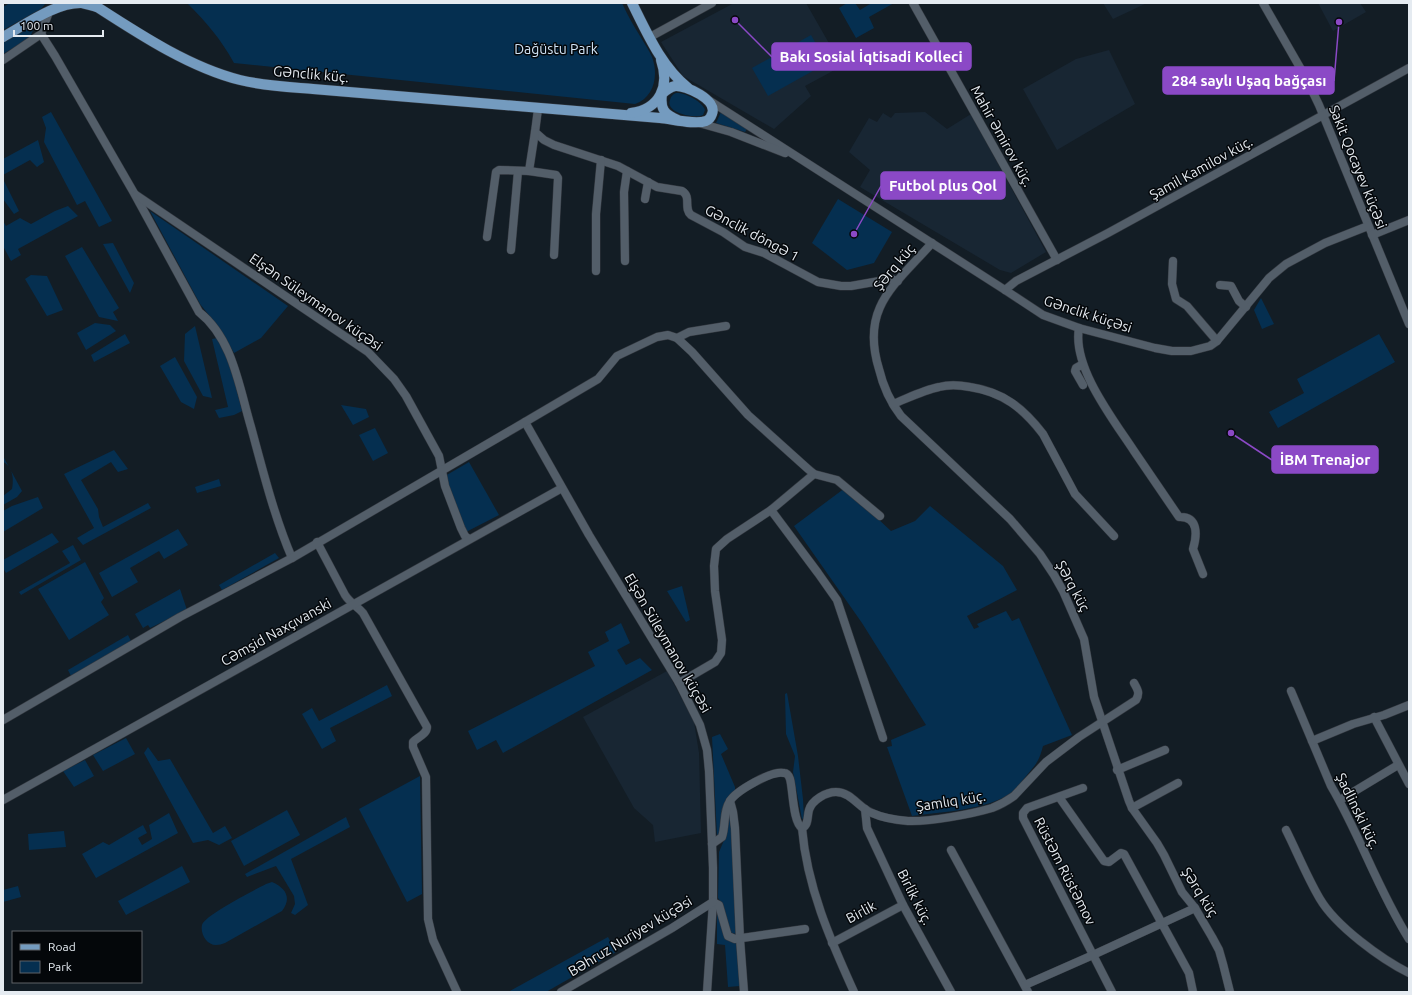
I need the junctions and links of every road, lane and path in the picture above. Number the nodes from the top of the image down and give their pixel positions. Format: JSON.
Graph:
{"nodes":[{"id":1,"x":632,"y":3,"type":"edge"},
{"id":2,"x":712,"y":3,"type":"edge"},
{"id":3,"x":913,"y":3,"type":"edge"},
{"id":4,"x":1263,"y":3,"type":"edge"},
{"id":5,"x":95,"y":6,"type":"edge"},
{"id":6,"x":50,"y":7,"type":"edge"},
{"id":7,"x":41,"y":34,"type":"junction"},
{"id":8,"x":3,"y":37,"type":"edge"},
{"id":9,"x":650,"y":37,"type":"junction"},
{"id":10,"x":657,"y":50,"type":"junction"},
{"id":11,"x":3,"y":60,"type":"edge"},
{"id":12,"x":1409,"y":68,"type":"edge"},
{"id":13,"x":690,"y":89,"type":"junction"},
{"id":14,"x":662,"y":94,"type":"junction"},
{"id":15,"x":706,"y":99,"type":"junction"},
{"id":16,"x":538,"y":109,"type":"junction"},
{"id":17,"x":609,"y":114,"type":"junction"},
{"id":18,"x":1324,"y":115,"type":"junction"},
{"id":19,"x":678,"y":120,"type":"junction"},
{"id":20,"x":695,"y":122,"type":"junction"},
{"id":21,"x":535,"y":132,"type":"junction"},
{"id":22,"x":798,"y":158,"type":"junction"},
{"id":23,"x":601,"y":160,"type":"junction"},
{"id":24,"x":518,"y":171,"type":"junction"},
{"id":25,"x":529,"y":171,"type":"junction"},
{"id":26,"x":628,"y":171,"type":"junction"},
{"id":27,"x":648,"y":182,"type":"junction"},
{"id":28,"x":134,"y":193,"type":"junction"},
{"id":29,"x":645,"y":199,"type":"dead end"},
{"id":30,"x":1409,"y":220,"type":"edge"},
{"id":31,"x":1368,"y":226,"type":"junction"},
{"id":32,"x":1372,"y":235,"type":"junction"},
{"id":33,"x":487,"y":237,"type":"dead end"},
{"id":34,"x":932,"y":243,"type":"junction"},
{"id":35,"x":511,"y":250,"type":"dead end"},
{"id":36,"x":554,"y":255,"type":"dead end"},
{"id":37,"x":1057,"y":260,"type":"junction"},
{"id":38,"x":625,"y":261,"type":"dead end"},
{"id":39,"x":1173,"y":261,"type":"dead end"},
{"id":40,"x":596,"y":272,"type":"dead end"},
{"id":41,"x":898,"y":281,"type":"junction"},
{"id":42,"x":1220,"y":285,"type":"dead end"},
{"id":43,"x":1005,"y":290,"type":"junction"},
{"id":44,"x":1246,"y":307,"type":"junction"},
{"id":45,"x":1409,"y":324,"type":"edge"},
{"id":46,"x":726,"y":326,"type":"dead end"},
{"id":47,"x":1079,"y":328,"type":"junction"},
{"id":48,"x":677,"y":338,"type":"junction"},
{"id":49,"x":1217,"y":341,"type":"junction"},
{"id":50,"x":1083,"y":364,"type":"junction"},
{"id":51,"x":1083,"y":386,"type":"dead end"},
{"id":52,"x":893,"y":404,"type":"junction"},
{"id":53,"x":525,"y":422,"type":"junction"},
{"id":54,"x":442,"y":470,"type":"junction"},
{"id":55,"x":814,"y":474,"type":"junction"},
{"id":56,"x":562,"y":488,"type":"junction"},
{"id":57,"x":771,"y":510,"type":"junction"},
{"id":58,"x":880,"y":516,"type":"dead end"},
{"id":59,"x":1114,"y":536,"type":"dead end"},
{"id":60,"x":469,"y":539,"type":"junction"},
{"id":61,"x":317,"y":542,"type":"junction"},
{"id":62,"x":292,"y":558,"type":"junction"},
{"id":63,"x":1203,"y":574,"type":"dead end"},
{"id":64,"x":353,"y":604,"type":"junction"},
{"id":65,"x":679,"y":683,"type":"junction"},
{"id":66,"x":1134,"y":683,"type":"dead end"},
{"id":67,"x":1291,"y":691,"type":"dead end"},
{"id":68,"x":1409,"y":705,"type":"edge"},
{"id":69,"x":1374,"y":717,"type":"junction"},
{"id":70,"x":3,"y":720,"type":"edge"},
{"id":71,"x":1102,"y":722,"type":"junction"},
{"id":72,"x":883,"y":738,"type":"dead end"},
{"id":73,"x":1312,"y":741,"type":"junction"},
{"id":74,"x":1166,"y":750,"type":"dead end"},
{"id":75,"x":1398,"y":765,"type":"junction"},
{"id":76,"x":1117,"y":770,"type":"junction"},
{"id":77,"x":1178,"y":783,"type":"dead end"},
{"id":78,"x":1409,"y":784,"type":"edge"},
{"id":79,"x":1084,"y":788,"type":"dead end"},
{"id":80,"x":1059,"y":797,"type":"junction"},
{"id":81,"x":3,"y":800,"type":"edge"},
{"id":82,"x":1340,"y":800,"type":"junction"},
{"id":83,"x":730,"y":801,"type":"junction"},
{"id":84,"x":1132,"y":808,"type":"junction"},
{"id":85,"x":865,"y":810,"type":"junction"},
{"id":86,"x":802,"y":828,"type":"junction"},
{"id":87,"x":1286,"y":830,"type":"dead end"},
{"id":88,"x":712,"y":844,"type":"junction"},
{"id":89,"x":951,"y":850,"type":"dead end"},
{"id":90,"x":713,"y":902,"type":"junction"},
{"id":91,"x":903,"y":905,"type":"junction"},
{"id":92,"x":1194,"y":908,"type":"junction"},
{"id":93,"x":1161,"y":923,"type":"junction"},
{"id":94,"x":805,"y":929,"type":"dead end"},
{"id":95,"x":740,"y":939,"type":"junction"},
{"id":96,"x":1409,"y":939,"type":"edge"},
{"id":97,"x":832,"y":943,"type":"junction"},
{"id":98,"x":1093,"y":955,"type":"junction"},
{"id":99,"x":1409,"y":974,"type":"edge"},
{"id":100,"x":1026,"y":989,"type":"edge"},
{"id":101,"x":457,"y":992,"type":"edge"},
{"id":102,"x":561,"y":992,"type":"edge"},
{"id":103,"x":707,"y":992,"type":"edge"},
{"id":104,"x":744,"y":992,"type":"edge"},
{"id":105,"x":854,"y":992,"type":"edge"},
{"id":106,"x":951,"y":992,"type":"edge"},
{"id":107,"x":1112,"y":992,"type":"edge"},
{"id":108,"x":1193,"y":992,"type":"edge"},
{"id":109,"x":1230,"y":992,"type":"edge"}],
"edges":[{"from":1,"to":9,"type":"main road"},
{"from":2,"to":9,"type":"street"},
{"from":3,"to":37,"type":"street","name":"Mahir Əmirov küç."},
{"from":4,"to":18,"type":"street","name":"Sakit Qocayev küçəsi"},
{"from":5,"to":6,"type":"main road","name":"Gənclik küç."},
{"from":5,"to":16,"type":"main road","name":"Gənclik küç."},
{"from":6,"to":7,"type":"street"},
{"from":6,"to":8,"type":"main road","name":"Gənclik küç."},
{"from":7,"to":11,"type":"street"},
{"from":7,"to":28,"type":"street","name":"Elşən Süleymanov küçəsi"},
{"from":9,"to":10,"type":"main road"},
{"from":10,"to":13,"type":"main road"},
{"from":10,"to":14,"type":"main road"},
{"from":12,"to":18,"type":"street","name":"Şamil Kamilov küç."},
{"from":13,"to":14,"type":"main road"},
{"from":13,"to":15,"type":"main road"},
{"from":14,"to":17,"type":"main road"},
{"from":14,"to":19,"type":"main road"},
{"from":15,"to":20,"type":"main road"},
{"from":15,"to":22,"type":"street"},
{"from":16,"to":17,"type":"main road","name":"Gənclik küç."},
{"from":16,"to":21,"type":"street"},
{"from":17,"to":19,"type":"main road"},
{"from":18,"to":31,"type":"street","name":"Sakit Qocayev küçəsi"},
{"from":18,"to":37,"type":"street","name":"Şamil Kamilov küç."},
{"from":19,"to":20,"type":"main road"},
{"from":20,"to":22,"type":"street"},
{"from":21,"to":23,"type":"street","name":"Gənclik döngə 1"},
{"from":21,"to":25,"type":"street"},
{"from":22,"to":34,"type":"street","name":"Gənclik küçəsi"},
{"from":23,"to":26,"type":"street","name":"Gənclik döngə 1"},
{"from":23,"to":40,"type":"street"},
{"from":24,"to":25,"type":"street"},
{"from":24,"to":33,"type":"street"},
{"from":24,"to":35,"type":"street"},
{"from":25,"to":36,"type":"street"},
{"from":26,"to":27,"type":"street","name":"Gənclik döngə 1"},
{"from":26,"to":38,"type":"street"},
{"from":27,"to":29,"type":"street"},
{"from":27,"to":41,"type":"street","name":"Gənclik döngə 1"},
{"from":28,"to":54,"type":"street","name":"Elşən Süleymanov küçəsi"},
{"from":28,"to":62,"type":"street","name":"Elşən Süleymanov küçəsi"},
{"from":30,"to":32,"type":"street"},
{"from":31,"to":32,"type":"street","name":"Sakit Qocayev küçəsi"},
{"from":31,"to":44,"type":"street","name":"Gənclik küçəsi"},
{"from":32,"to":45,"type":"street","name":"Sakit Qocayev küçəsi"},
{"from":34,"to":41,"type":"street","name":"Şərq küç"},
{"from":34,"to":43,"type":"street","name":"Gənclik küçəsi"},
{"from":37,"to":43,"type":"street","name":"Şamil Kamilov küç."},
{"from":39,"to":49,"type":"street"},
{"from":41,"to":52,"type":"street","name":"Şərq küç"},
{"from":42,"to":44,"type":"street"},
{"from":43,"to":47,"type":"street","name":"Gənclik küçəsi"},
{"from":44,"to":49,"type":"street","name":"Gənclik küçəsi"},
{"from":46,"to":48,"type":"street"},
{"from":47,"to":49,"type":"street","name":"Gənclik küçəsi"},
{"from":47,"to":50,"type":"street"},
{"from":48,"to":53,"type":"street"},
{"from":48,"to":55,"type":"street"},
{"from":50,"to":51,"type":"street"},
{"from":50,"to":63,"type":"street"},
{"from":52,"to":59,"type":"street"},
{"from":52,"to":71,"type":"street","name":"Şərq küç"},
{"from":53,"to":54,"type":"street"},
{"from":53,"to":56,"type":"street","name":"Elşən Süleymanov küçəsi"},
{"from":54,"to":60,"type":"street","name":"Elşən Süleymanov küçəsi"},
{"from":54,"to":61,"type":"street"},
{"from":55,"to":57,"type":"street"},
{"from":55,"to":58,"type":"street"},
{"from":56,"to":60,"type":"street","name":"Cəmşid Naxçıvanski"},
{"from":56,"to":65,"type":"street","name":"Elşən Süleymanov küçəsi"},
{"from":57,"to":65,"type":"street"},
{"from":57,"to":72,"type":"street"},
{"from":60,"to":64,"type":"street","name":"Cəmşid Naxçıvanski"},
{"from":61,"to":62,"type":"street"},
{"from":61,"to":64,"type":"street"},
{"from":62,"to":70,"type":"street"},
{"from":64,"to":81,"type":"street","name":"Cəmşid Naxçıvanski"},
{"from":64,"to":101,"type":"street"},
{"from":65,"to":88,"type":"street","name":"Elşən Süleymanov küçəsi"},
{"from":66,"to":71,"type":"street","name":"Şamlıq küç."},
{"from":67,"to":73,"type":"street","name":"Şadlinski küç."},
{"from":68,"to":69,"type":"street"},
{"from":69,"to":73,"type":"street"},
{"from":69,"to":75,"type":"street"},
{"from":71,"to":76,"type":"street","name":"Şərq küç"},
{"from":71,"to":85,"type":"street","name":"Şamlıq küç."},
{"from":73,"to":82,"type":"street","name":"Şadlinski küç."},
{"from":74,"to":76,"type":"street"},
{"from":75,"to":78,"type":"street"},
{"from":75,"to":82,"type":"street"},
{"from":76,"to":84,"type":"street","name":"Şərq küç"},
{"from":77,"to":84,"type":"street"},
{"from":79,"to":80,"type":"street","name":"Rüstəm Rüstəmov"},
{"from":80,"to":93,"type":"street"},
{"from":80,"to":98,"type":"street","name":"Rüstəm Rüstəmov"},
{"from":82,"to":96,"type":"street","name":"Şadlinski küç."},
{"from":83,"to":86,"type":"street","name":"Şamlıq küç."},
{"from":83,"to":88,"type":"street"},
{"from":83,"to":95,"type":"street"},
{"from":84,"to":92,"type":"street","name":"Şərq küç"},
{"from":85,"to":86,"type":"street","name":"Şamlıq küç."},
{"from":85,"to":91,"type":"street","name":"Birlik küç."},
{"from":86,"to":97,"type":"street","name":"Şamlıq küç."},
{"from":87,"to":99,"type":"street"},
{"from":88,"to":90,"type":"street","name":"Elşən Süleymanov küçəsi"},
{"from":89,"to":100,"type":"street"},
{"from":90,"to":95,"type":"street"},
{"from":90,"to":102,"type":"street","name":"Bəhruz Nuriyev küçəsi"},
{"from":90,"to":103,"type":"street","name":"Elşən Süleymanov küçəsi"},
{"from":91,"to":97,"type":"street","name":"Birlik"},
{"from":91,"to":106,"type":"street","name":"Birlik küç."},
{"from":92,"to":93,"type":"street"},
{"from":92,"to":109,"type":"street","name":"Şərq küç"},
{"from":93,"to":98,"type":"street"},
{"from":93,"to":108,"type":"street"},
{"from":94,"to":95,"type":"street"},
{"from":95,"to":104,"type":"street"},
{"from":97,"to":105,"type":"street","name":"Şamlıq küç."},
{"from":98,"to":100,"type":"street"},
{"from":98,"to":107,"type":"street","name":"Rüstəm Rüstəmov"}]}
